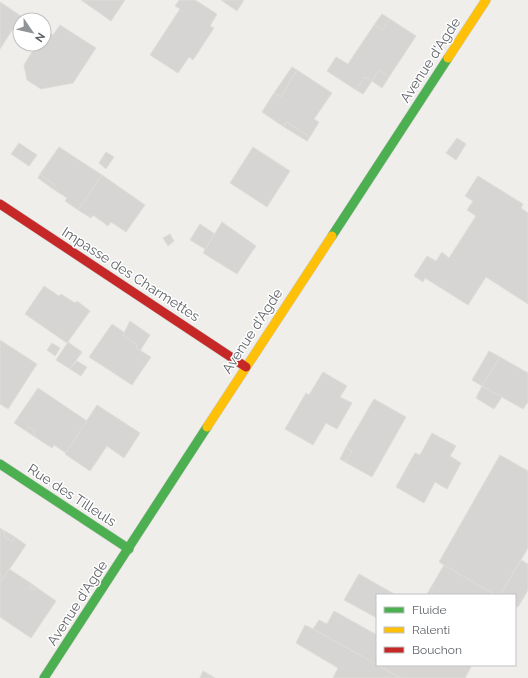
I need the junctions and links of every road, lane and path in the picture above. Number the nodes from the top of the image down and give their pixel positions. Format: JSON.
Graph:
{"nodes":[{"id":1,"x":486,"y":0,"type":"edge"},
{"id":2,"x":0,"y":204,"type":"edge"},
{"id":3,"x":246,"y":367,"type":"junction"},
{"id":4,"x":0,"y":464,"type":"edge"},
{"id":5,"x":129,"y":549,"type":"junction"},
{"id":6,"x":44,"y":678,"type":"edge"}],
"edges":[{"from":1,"to":3,"type":"main road","name":"Avenue d'Agde"},
{"from":2,"to":3,"type":"main road","name":"Impasse des Charmettes"},
{"from":3,"to":5,"type":"main road","name":"Avenue d'Agde"},
{"from":4,"to":5,"type":"main road","name":"Rue des Tilleuls"},
{"from":5,"to":6,"type":"main road","name":"Avenue d'Agde"}]}
